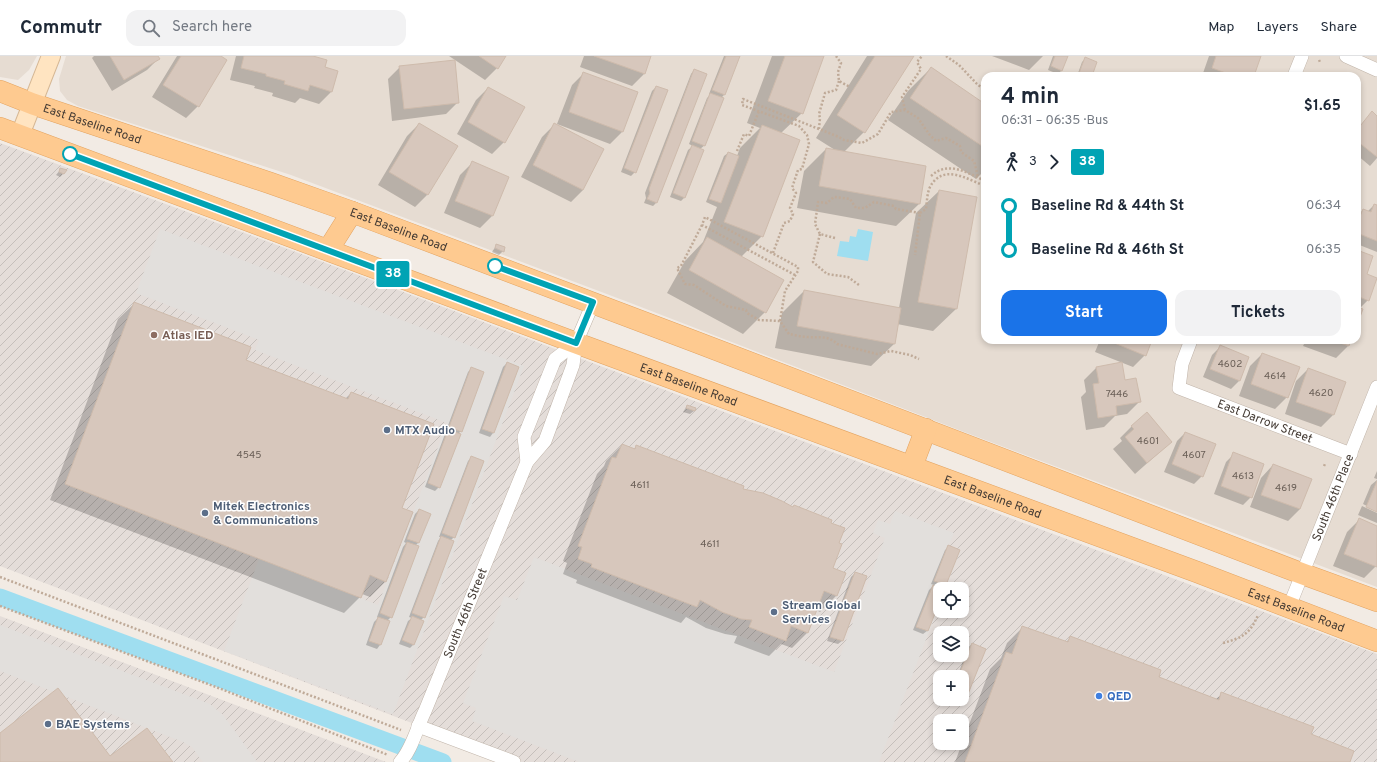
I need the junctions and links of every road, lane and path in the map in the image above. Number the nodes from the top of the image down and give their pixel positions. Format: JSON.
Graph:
{"nodes":[{"id":1,"x":51,"y":56,"type":"edge"},
{"id":2,"x":836,"y":56,"type":"edge"},
{"id":3,"x":922,"y":56,"type":"edge"},
{"id":4,"x":946,"y":56,"type":"edge"},
{"id":5,"x":1302,"y":56,"type":"edge"},
{"id":6,"x":1346,"y":56,"type":"edge"},
{"id":7,"x":1377,"y":70,"type":"edge"},
{"id":8,"x":1296,"y":72,"type":"edge"},
{"id":9,"x":839,"y":81,"type":"junction"},
{"id":10,"x":850,"y":87,"type":"dead end"},
{"id":11,"x":981,"y":87,"type":"edge"},
{"id":12,"x":0,"y":91,"type":"edge"},
{"id":13,"x":33,"y":104,"type":"junction"},
{"id":14,"x":905,"y":110,"type":"junction"},
{"id":15,"x":759,"y":111,"type":"junction"},
{"id":16,"x":0,"y":128,"type":"edge"},
{"id":17,"x":819,"y":129,"type":"junction"},
{"id":18,"x":20,"y":135,"type":"junction"},
{"id":19,"x":737,"y":151,"type":"dead end"},
{"id":20,"x":931,"y":176,"type":"dead end"},
{"id":21,"x":978,"y":177,"type":"junction"},
{"id":22,"x":981,"y":179,"type":"edge"},
{"id":23,"x":981,"y":184,"type":"edge"},
{"id":24,"x":352,"y":212,"type":"junction"},
{"id":25,"x":920,"y":213,"type":"junction"},
{"id":26,"x":702,"y":226,"type":"junction"},
{"id":27,"x":820,"y":234,"type":"junction"},
{"id":28,"x":835,"y":238,"type":"dead end"},
{"id":29,"x":328,"y":250,"type":"junction"},
{"id":30,"x":773,"y":253,"type":"junction"},
{"id":31,"x":915,"y":255,"type":"dead end"},
{"id":32,"x":795,"y":275,"type":"junction"},
{"id":33,"x":859,"y":286,"type":"dead end"},
{"id":34,"x":593,"y":302,"type":"junction"},
{"id":35,"x":780,"y":321,"type":"junction"},
{"id":36,"x":576,"y":343,"type":"junction"},
{"id":37,"x":1190,"y":344,"type":"edge"},
{"id":38,"x":919,"y":359,"type":"dead end"},
{"id":39,"x":1377,"y":387,"type":"edge"},
{"id":40,"x":926,"y":429,"type":"junction"},
{"id":41,"x":1351,"y":454,"type":"junction"},
{"id":42,"x":527,"y":462,"type":"junction"},
{"id":43,"x":912,"y":466,"type":"junction"},
{"id":44,"x":1303,"y":574,"type":"junction"},
{"id":45,"x":0,"y":577,"type":"edge"},
{"id":46,"x":1377,"y":601,"type":"edge"},
{"id":47,"x":0,"y":606,"type":"edge"},
{"id":48,"x":1289,"y":607,"type":"junction"},
{"id":49,"x":1259,"y":613,"type":"dead end"},
{"id":50,"x":1377,"y":641,"type":"edge"},
{"id":51,"x":1223,"y":643,"type":"dead end"},
{"id":52,"x":415,"y":734,"type":"junction"},
{"id":53,"x":403,"y":760,"type":"edge"},
{"id":54,"x":514,"y":762,"type":"edge"}],
"edges":[{"from":1,"to":13,"type":"street"},
{"from":2,"to":9,"type":"path"},
{"from":3,"to":14,"type":"path"},
{"from":4,"to":11,"type":"path"},
{"from":5,"to":8,"type":"street"},
{"from":6,"to":7,"type":"street"},
{"from":9,"to":10,"type":"path"},
{"from":9,"to":17,"type":"path"},
{"from":12,"to":13,"type":"main road","name":"East Baseline Road"},
{"from":13,"to":18,"type":"street"},
{"from":13,"to":24,"type":"main road","name":"East Baseline Road"},
{"from":14,"to":17,"type":"path"},
{"from":14,"to":21,"type":"path"},
{"from":15,"to":17,"type":"path"},
{"from":15,"to":19,"type":"path"},
{"from":15,"to":30,"type":"path"},
{"from":16,"to":18,"type":"main road","name":"East Baseline Road"},
{"from":18,"to":29,"type":"main road","name":"East Baseline Road"},
{"from":20,"to":21,"type":"path"},
{"from":21,"to":22,"type":"path"},
{"from":23,"to":25,"type":"path"},
{"from":24,"to":29,"type":"main road"},
{"from":24,"to":34,"type":"main road","name":"East Baseline Road"},
{"from":25,"to":27,"type":"path"},
{"from":25,"to":31,"type":"path"},
{"from":26,"to":30,"type":"path"},
{"from":26,"to":32,"type":"path"},
{"from":26,"to":35,"type":"path"},
{"from":27,"to":28,"type":"path"},
{"from":27,"to":33,"type":"path"},
{"from":29,"to":36,"type":"main road","name":"East Baseline Road"},
{"from":30,"to":32,"type":"path"},
{"from":32,"to":35,"type":"path"},
{"from":34,"to":36,"type":"street","name":"South 46th Street"},
{"from":34,"to":40,"type":"main road","name":"East Baseline Road"},
{"from":35,"to":38,"type":"path"},
{"from":36,"to":42,"type":"street","name":"South 46th Street"},
{"from":36,"to":42,"type":"street","name":"South 46th Street"},
{"from":36,"to":43,"type":"main road","name":"East Baseline Road"},
{"from":37,"to":41,"type":"street","name":"East Darrow Street"},
{"from":39,"to":41,"type":"street","name":"South 46th Place"},
{"from":40,"to":43,"type":"main road"},
{"from":40,"to":44,"type":"main road","name":"East Baseline Road"},
{"from":41,"to":44,"type":"street","name":"South 46th Place"},
{"from":42,"to":52,"type":"street","name":"South 46th Street"},
{"from":43,"to":48,"type":"main road","name":"East Baseline Road"},
{"from":44,"to":46,"type":"main road","name":"East Baseline Road"},
{"from":44,"to":48,"type":"street","name":"South 46th Place"},
{"from":45,"to":52,"type":"path"},
{"from":47,"to":53,"type":"path"},
{"from":48,"to":50,"type":"main road","name":"East Baseline Road"},
{"from":49,"to":51,"type":"path"},
{"from":52,"to":53,"type":"street","name":"South 46th Street"},
{"from":52,"to":54,"type":"street"}]}
